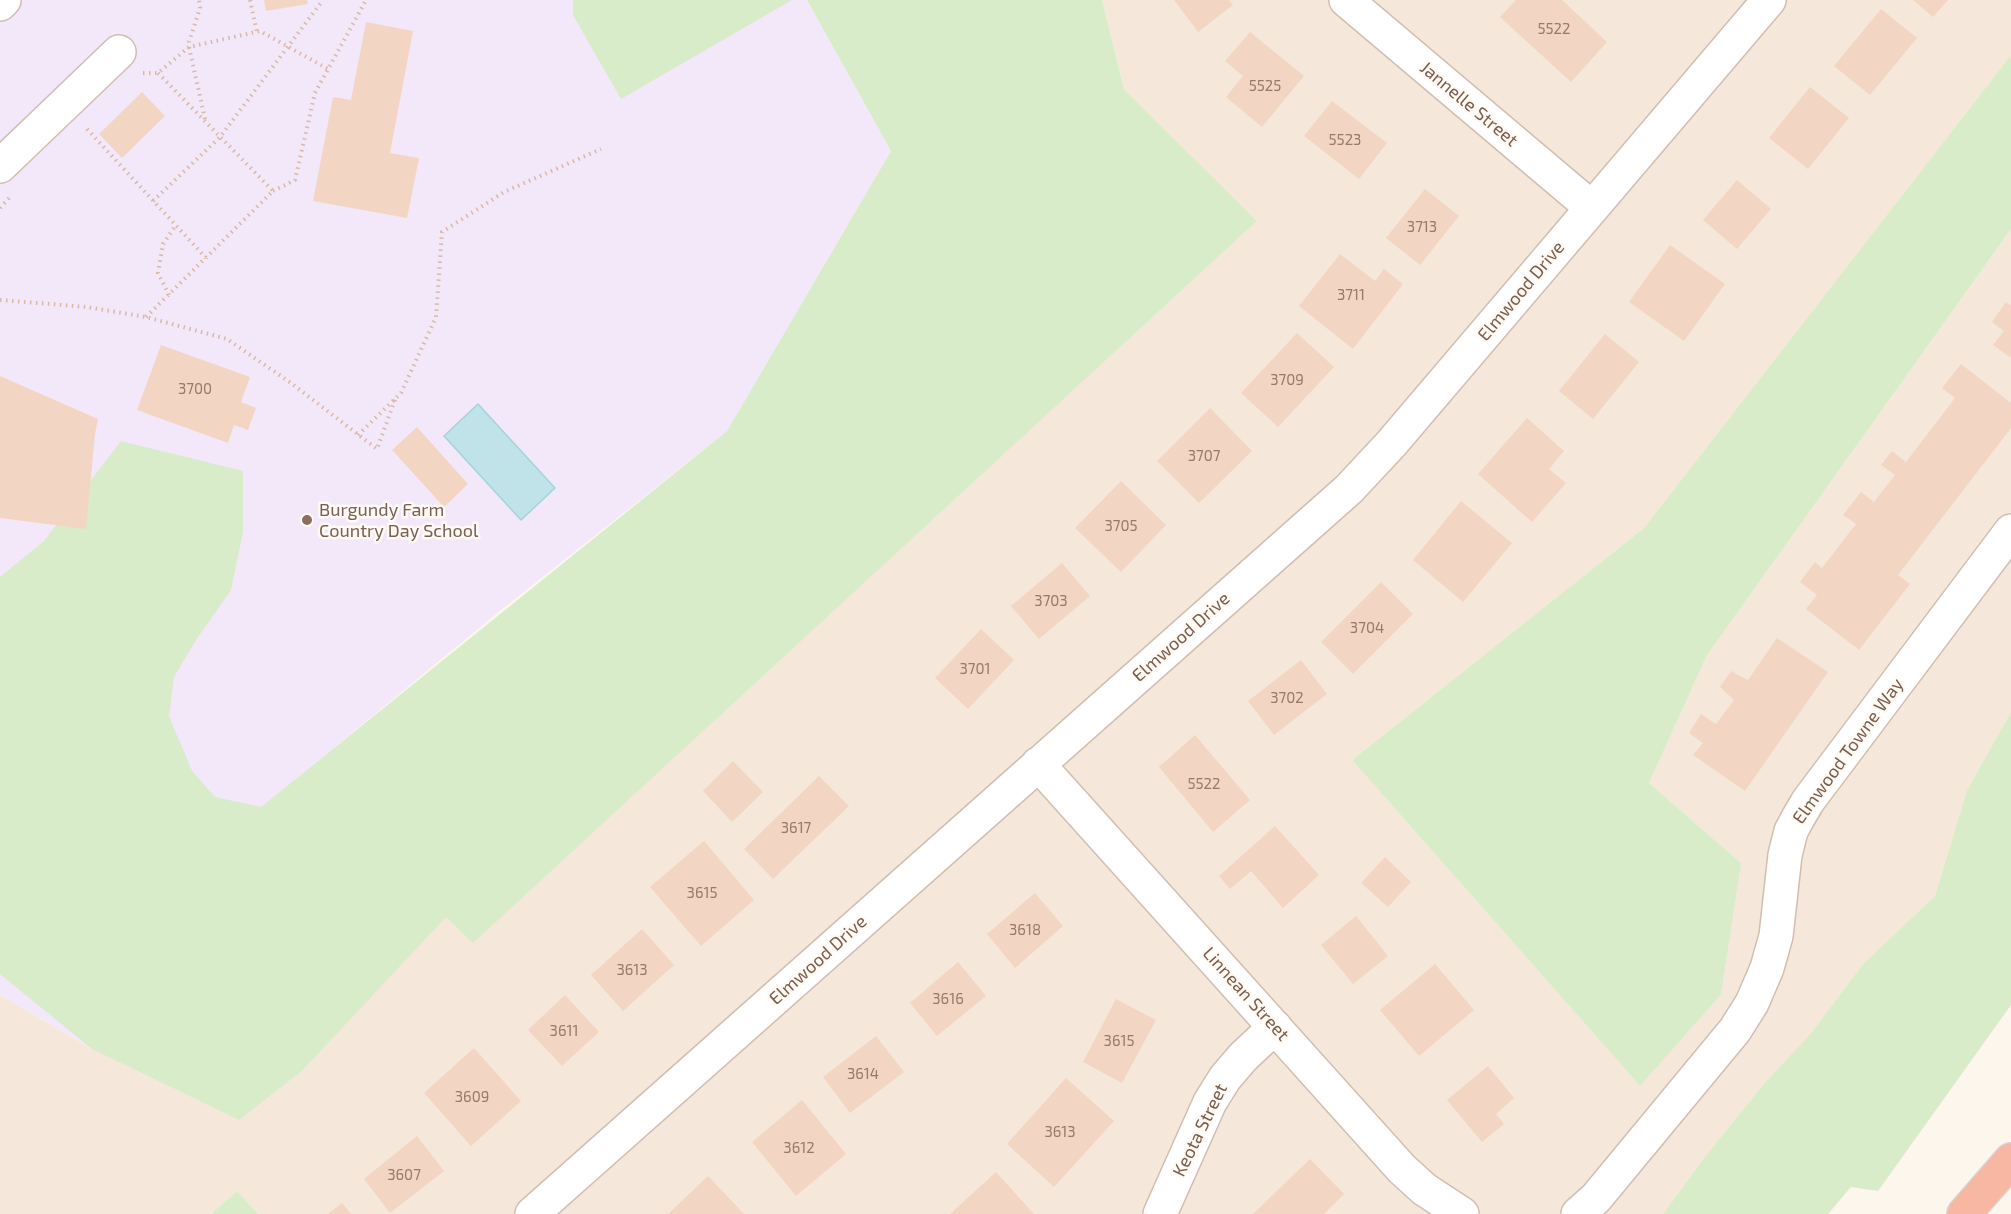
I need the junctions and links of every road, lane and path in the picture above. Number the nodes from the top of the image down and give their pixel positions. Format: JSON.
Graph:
{"nodes":[{"id":1,"x":4,"y":0,"type":"edge"},
{"id":2,"x":250,"y":0,"type":"edge"},
{"id":3,"x":323,"y":0,"type":"edge"},
{"id":4,"x":366,"y":0,"type":"edge"},
{"id":5,"x":1346,"y":0,"type":"edge"},
{"id":6,"x":1769,"y":0,"type":"edge"},
{"id":7,"x":0,"y":4,"type":"edge"},
{"id":8,"x":257,"y":32,"type":"junction"},
{"id":9,"x":288,"y":47,"type":"junction"},
{"id":10,"x":119,"y":52,"type":"dead end"},
{"id":11,"x":328,"y":69,"type":"junction"},
{"id":12,"x":158,"y":73,"type":"dead end"},
{"id":13,"x":205,"y":121,"type":"junction"},
{"id":14,"x":82,"y":124,"type":"dead end"},
{"id":15,"x":220,"y":137,"type":"junction"},
{"id":16,"x":601,"y":149,"type":"dead end"},
{"id":17,"x":0,"y":166,"type":"edge"},
{"id":18,"x":273,"y":191,"type":"junction"},
{"id":19,"x":153,"y":201,"type":"junction"},
{"id":20,"x":1592,"y":208,"type":"junction"},
{"id":21,"x":176,"y":225,"type":"junction"},
{"id":22,"x":206,"y":258,"type":"junction"},
{"id":23,"x":169,"y":295,"type":"junction"},
{"id":24,"x":0,"y":300,"type":"edge"},
{"id":25,"x":146,"y":317,"type":"junction"},
{"id":26,"x":396,"y":397,"type":"junction"},
{"id":27,"x":358,"y":435,"type":"junction"},
{"id":28,"x":2011,"y":531,"type":"edge"},
{"id":29,"x":1038,"y":764,"type":"junction"},
{"id":30,"x":1275,"y":1027,"type":"junction"},
{"id":31,"x":2011,"y":1160,"type":"edge"},
{"id":32,"x":2011,"y":1184,"type":"edge"},
{"id":33,"x":1587,"y":1206,"type":"edge"},
{"id":34,"x":532,"y":1214,"type":"edge"},
{"id":35,"x":1160,"y":1214,"type":"edge"},
{"id":36,"x":1462,"y":1214,"type":"edge"},
{"id":37,"x":1964,"y":1214,"type":"edge"},
{"id":38,"x":1989,"y":1214,"type":"edge"}],
"edges":[{"from":1,"to":7,"type":"street"},
{"from":2,"to":8,"type":"path"},
{"from":3,"to":9,"type":"path"},
{"from":4,"to":11,"type":"path"},
{"from":5,"to":20,"type":"street","name":"Jannelle Street"},
{"from":6,"to":20,"type":"street","name":"Elmwood Drive"},
{"from":8,"to":9,"type":"path"},
{"from":8,"to":13,"type":"path"},
{"from":9,"to":11,"type":"path"},
{"from":9,"to":15,"type":"path"},
{"from":10,"to":17,"type":"street"},
{"from":11,"to":18,"type":"path"},
{"from":12,"to":13,"type":"path"},
{"from":13,"to":15,"type":"path"},
{"from":14,"to":19,"type":"path"},
{"from":15,"to":18,"type":"path"},
{"from":15,"to":19,"type":"path"},
{"from":16,"to":26,"type":"path"},
{"from":18,"to":22,"type":"path"},
{"from":19,"to":21,"type":"path"},
{"from":20,"to":29,"type":"street","name":"Elmwood Drive"},
{"from":21,"to":22,"type":"path"},
{"from":21,"to":23,"type":"path"},
{"from":22,"to":23,"type":"path"},
{"from":23,"to":25,"type":"path"},
{"from":24,"to":25,"type":"path"},
{"from":25,"to":27,"type":"path"},
{"from":26,"to":27,"type":"path"},
{"from":26,"to":27,"type":"path"},
{"from":28,"to":33,"type":"street","name":"Elmwood Towne Way"},
{"from":29,"to":30,"type":"street","name":"Linnean Street"},
{"from":29,"to":34,"type":"street","name":"Elmwood Drive"},
{"from":30,"to":35,"type":"street","name":"Keota Street"},
{"from":30,"to":36,"type":"street","name":"Linnean Street"},
{"from":31,"to":37,"type":"highway"},
{"from":32,"to":38,"type":"highway"}]}
